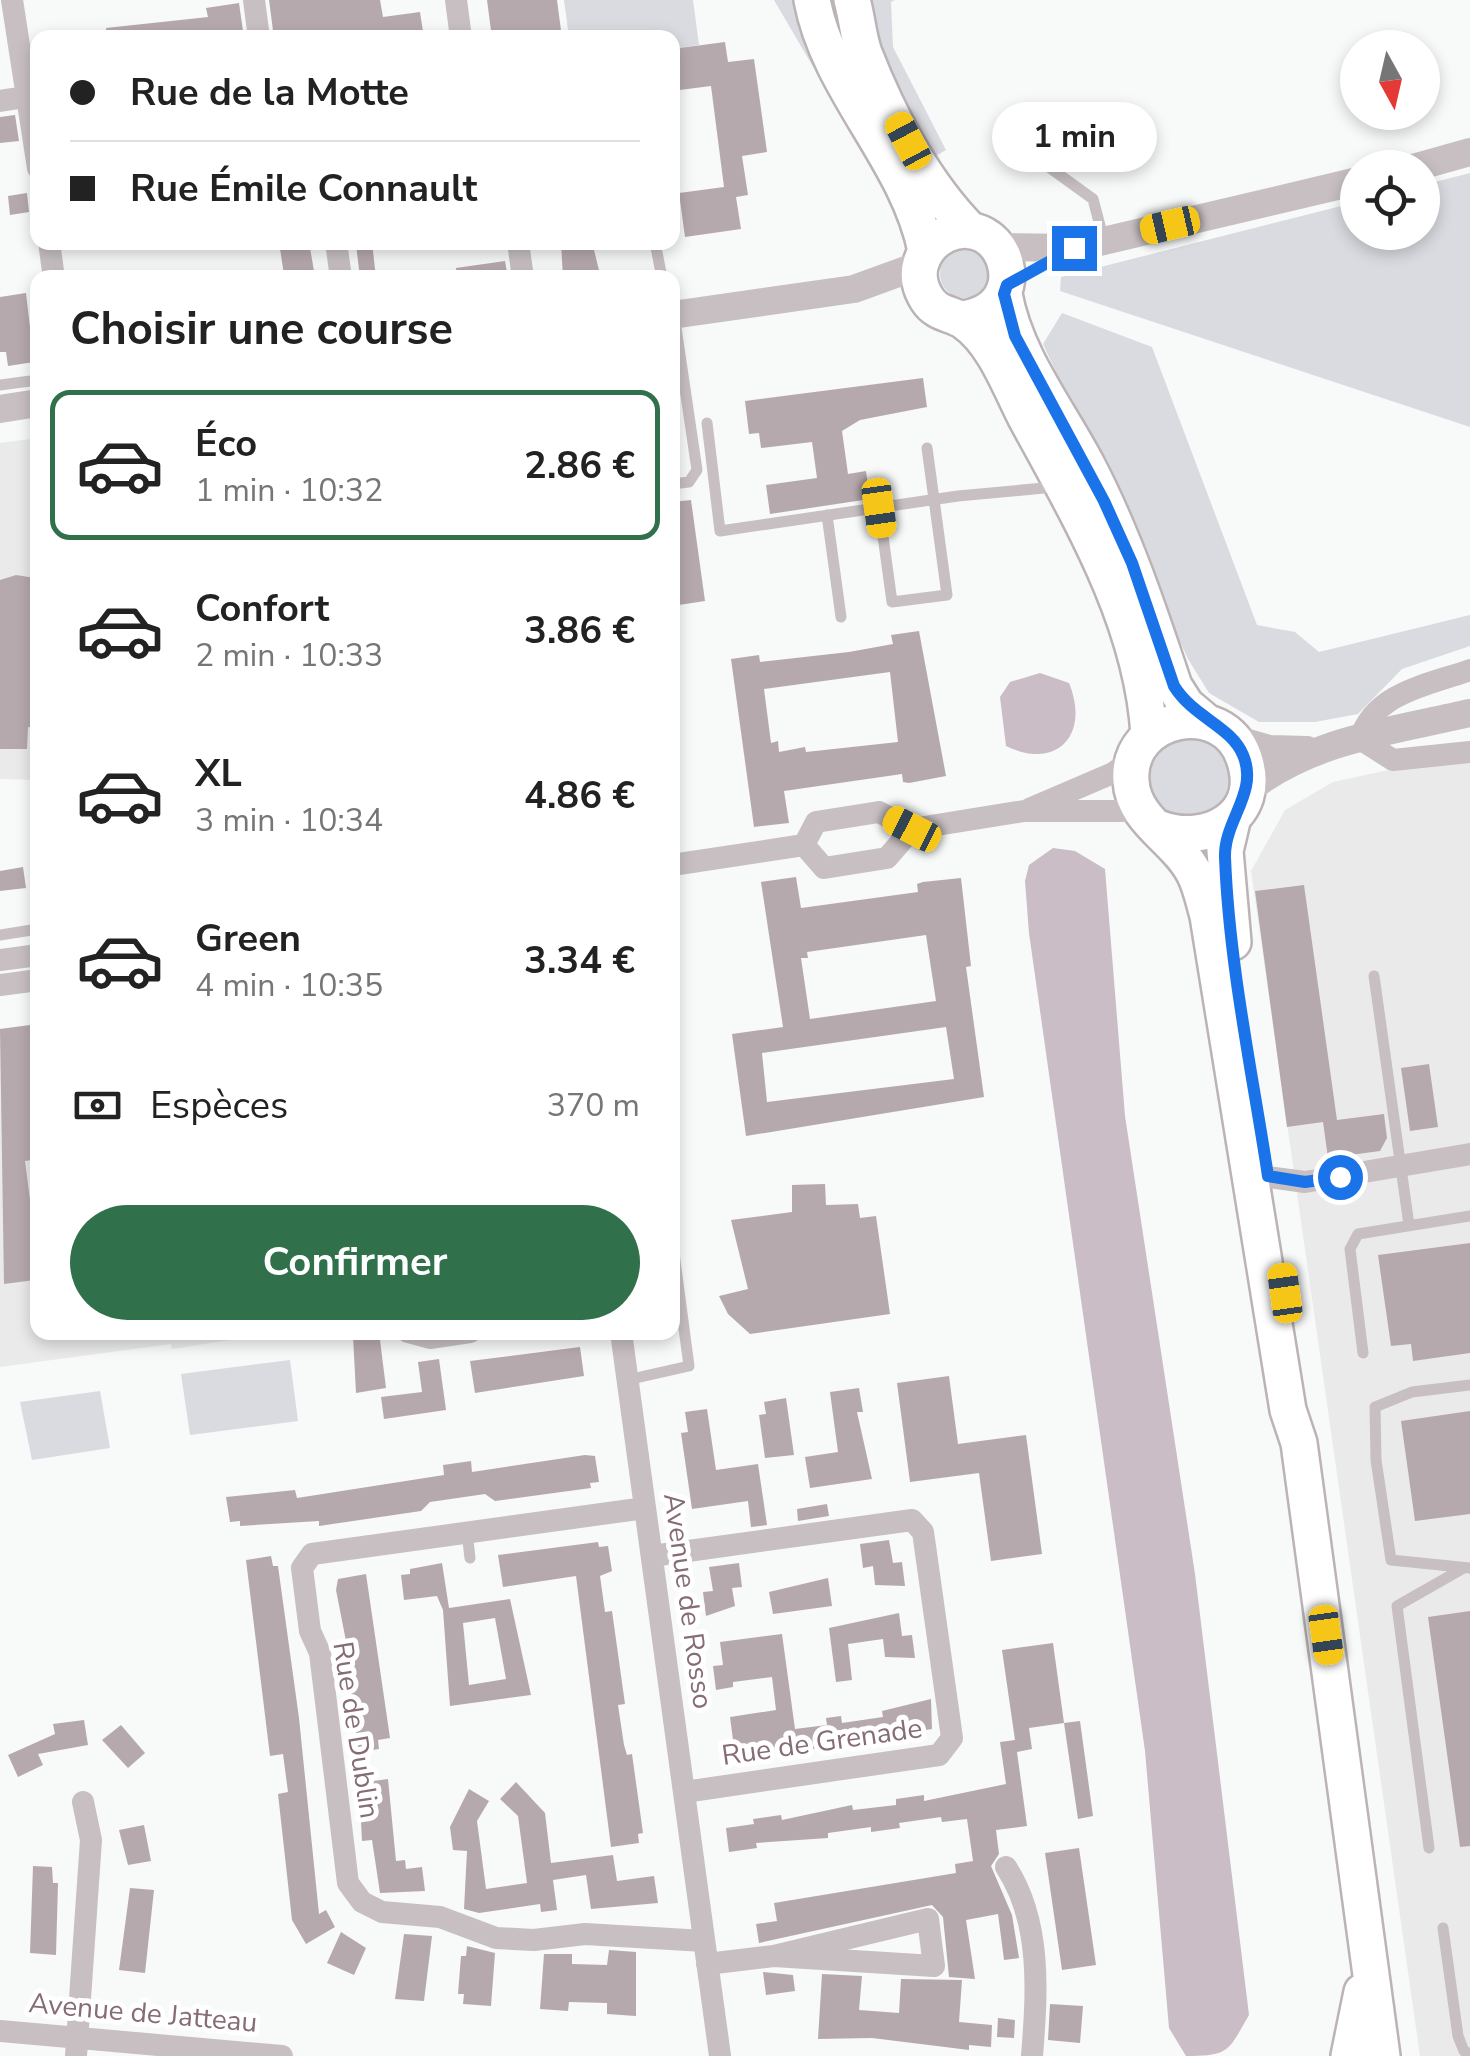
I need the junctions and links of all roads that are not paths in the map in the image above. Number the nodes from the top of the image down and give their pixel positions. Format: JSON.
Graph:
{"nodes":[{"id":1,"x":12,"y":0,"type":"edge"},
{"id":2,"x":254,"y":0,"type":"edge"},
{"id":3,"x":456,"y":0,"type":"edge"},
{"id":4,"x":812,"y":0,"type":"edge"},
{"id":5,"x":853,"y":1,"type":"edge"},
{"id":6,"x":258,"y":30,"type":"edge"},
{"id":7,"x":461,"y":30,"type":"edge"},
{"id":8,"x":30,"y":86,"type":"edge"},
{"id":9,"x":30,"y":96,"type":"edge"},
{"id":10,"x":0,"y":100,"type":"edge"},
{"id":11,"x":1028,"y":152,"type":"dead end"},
{"id":12,"x":1470,"y":152,"type":"edge"},
{"id":13,"x":1440,"y":160,"type":"edge"},
{"id":14,"x":1340,"y":185,"type":"edge"},
{"id":15,"x":984,"y":239,"type":"junction"},
{"id":16,"x":1104,"y":241,"type":"junction"},
{"id":17,"x":1074,"y":248,"type":"junction"},
{"id":18,"x":924,"y":271,"type":"junction"},
{"id":19,"x":1005,"y":289,"type":"junction"},
{"id":20,"x":680,"y":312,"type":"edge"},
{"id":21,"x":962,"y":319,"type":"junction"},
{"id":22,"x":680,"y":357,"type":"edge"},
{"id":23,"x":30,"y":381,"type":"edge"},
{"id":24,"x":0,"y":385,"type":"edge"},
{"id":25,"x":30,"y":405,"type":"edge"},
{"id":26,"x":0,"y":409,"type":"edge"},
{"id":27,"x":707,"y":423,"type":"dead end"},
{"id":28,"x":927,"y":448,"type":"dead end"},
{"id":29,"x":1074,"y":474,"type":"junction"},
{"id":30,"x":680,"y":482,"type":"edge"},
{"id":31,"x":934,"y":499,"type":"junction"},
{"id":32,"x":879,"y":508,"type":"junction"},
{"id":33,"x":827,"y":516,"type":"junction"},
{"id":34,"x":842,"y":617,"type":"dead end"},
{"id":35,"x":1470,"y":670,"type":"edge"},
{"id":36,"x":1470,"y":713,"type":"edge"},
{"id":37,"x":1219,"y":730,"type":"junction"},
{"id":38,"x":1360,"y":739,"type":"junction"},
{"id":39,"x":1141,"y":747,"type":"junction"},
{"id":40,"x":1318,"y":750,"type":"junction"},
{"id":41,"x":1470,"y":752,"type":"edge"},
{"id":42,"x":1240,"y":805,"type":"junction"},
{"id":43,"x":1024,"y":811,"type":"junction"},
{"id":44,"x":1149,"y":819,"type":"junction"},
{"id":45,"x":912,"y":829,"type":"junction"},
{"id":46,"x":804,"y":845,"type":"junction"},
{"id":47,"x":680,"y":864,"type":"edge"},
{"id":48,"x":30,"y":930,"type":"edge"},
{"id":49,"x":0,"y":934,"type":"edge"},
{"id":50,"x":30,"y":956,"type":"edge"},
{"id":51,"x":0,"y":960,"type":"edge"},
{"id":52,"x":1374,"y":976,"type":"dead end"},
{"id":53,"x":30,"y":981,"type":"edge"},
{"id":54,"x":0,"y":985,"type":"edge"},
{"id":55,"x":1470,"y":1154,"type":"edge"},
{"id":56,"x":1399,"y":1164,"type":"junction"},
{"id":57,"x":1268,"y":1176,"type":"junction"},
{"id":58,"x":1470,"y":1216,"type":"edge"},
{"id":59,"x":1409,"y":1225,"type":"junction"},
{"id":60,"x":680,"y":1298,"type":"edge"},
{"id":61,"x":622,"y":1340,"type":"edge"},
{"id":62,"x":1362,"y":1353,"type":"dead end"},
{"id":63,"x":627,"y":1380,"type":"junction"},
{"id":64,"x":1470,"y":1385,"type":"edge"},
{"id":65,"x":1299,"y":1443,"type":"junction"},
{"id":66,"x":645,"y":1508,"type":"junction"},
{"id":67,"x":467,"y":1532,"type":"junction"},
{"id":68,"x":652,"y":1556,"type":"junction"},
{"id":69,"x":470,"y":1558,"type":"dead end"},
{"id":70,"x":1466,"y":1569,"type":"edge"},
{"id":71,"x":684,"y":1792,"type":"junction"},
{"id":72,"x":82,"y":1802,"type":"dead end"},
{"id":73,"x":1430,"y":1848,"type":"dead end"},
{"id":74,"x":1006,"y":1867,"type":"dead end"},
{"id":75,"x":1443,"y":1928,"type":"dead end"},
{"id":76,"x":1368,"y":1942,"type":"junction"},
{"id":77,"x":706,"y":1952,"type":"junction"},
{"id":78,"x":774,"y":1956,"type":"junction"},
{"id":79,"x":0,"y":2031,"type":"edge"},
{"id":80,"x":76,"y":2047,"type":"edge"},
{"id":81,"x":1470,"y":2054,"type":"edge"},
{"id":82,"x":282,"y":2056,"type":"edge"},
{"id":83,"x":720,"y":2056,"type":"edge"},
{"id":84,"x":1032,"y":2056,"type":"edge"},
{"id":85,"x":1348,"y":2056,"type":"edge"},
{"id":86,"x":1382,"y":2056,"type":"edge"}],
"edges":[{"from":1,"to":8,"type":"street"},
{"from":2,"to":6,"type":"street"},
{"from":3,"to":7,"type":"street"},
{"from":4,"to":18,"type":"main road"},
{"from":5,"to":15,"type":"main road"},
{"from":9,"to":10,"type":"street"},
{"from":11,"to":16,"type":"lane"},
{"from":12,"to":13,"type":"street"},
{"from":14,"to":16,"type":"street"},
{"from":15,"to":17,"type":"street"},
{"from":15,"to":18,"type":"main road"},
{"from":15,"to":19,"type":"main road"},
{"from":16,"to":17,"type":"street"},
{"from":17,"to":19,"type":"street"},
{"from":18,"to":20,"type":"street"},
{"from":18,"to":21,"type":"main road"},
{"from":19,"to":21,"type":"main road"},
{"from":19,"to":29,"type":"main road"},
{"from":21,"to":29,"type":"main road"},
{"from":22,"to":30,"type":"lane"},
{"from":23,"to":24,"type":"lane"},
{"from":25,"to":26,"type":"street"},
{"from":27,"to":33,"type":"lane"},
{"from":28,"to":31,"type":"lane"},
{"from":29,"to":31,"type":"lane"},
{"from":29,"to":37,"type":"main road"},
{"from":29,"to":39,"type":"main road"},
{"from":31,"to":32,"type":"lane"},
{"from":31,"to":32,"type":"lane"},
{"from":32,"to":33,"type":"lane"},
{"from":33,"to":34,"type":"lane"},
{"from":35,"to":38,"type":"street"},
{"from":36,"to":38,"type":"street"},
{"from":37,"to":39,"type":"main road"},
{"from":37,"to":40,"type":"street"},
{"from":37,"to":42,"type":"main road"},
{"from":38,"to":40,"type":"street"},
{"from":38,"to":41,"type":"street"},
{"from":39,"to":43,"type":"street"},
{"from":39,"to":44,"type":"main road"},
{"from":40,"to":42,"type":"street"},
{"from":42,"to":44,"type":"main road"},
{"from":42,"to":57,"type":"main road"},
{"from":43,"to":44,"type":"street"},
{"from":43,"to":45,"type":"street"},
{"from":44,"to":65,"type":"main road"},
{"from":45,"to":46,"type":"street"},
{"from":45,"to":46,"type":"street"},
{"from":46,"to":47,"type":"street"},
{"from":48,"to":49,"type":"lane"},
{"from":50,"to":51,"type":"street"},
{"from":52,"to":56,"type":"lane"},
{"from":53,"to":54,"type":"street"},
{"from":55,"to":56,"type":"street"},
{"from":56,"to":57,"type":"street"},
{"from":56,"to":59,"type":"lane"},
{"from":57,"to":65,"type":"main road"},
{"from":58,"to":59,"type":"lane"},
{"from":59,"to":62,"type":"lane"},
{"from":60,"to":63,"type":"lane"},
{"from":61,"to":63,"type":"street","name":"Avenue de Rosso"},
{"from":63,"to":66,"type":"street","name":"Avenue de Rosso"},
{"from":64,"to":70,"type":"lane"},
{"from":65,"to":76,"type":"main road"},
{"from":66,"to":67,"type":"street","name":"Rue de Dublin"},
{"from":66,"to":68,"type":"street","name":"Avenue de Rosso"},
{"from":67,"to":69,"type":"lane"},
{"from":67,"to":77,"type":"street","name":"Rue de Dublin"},
{"from":68,"to":71,"type":"street","name":"Avenue de Rosso"},
{"from":68,"to":71,"type":"street","name":"Rue de Grenade"},
{"from":70,"to":73,"type":"lane"},
{"from":71,"to":77,"type":"street","name":"Avenue de Rosso"},
{"from":72,"to":80,"type":"street"},
{"from":74,"to":84,"type":"street"},
{"from":75,"to":81,"type":"lane"},
{"from":76,"to":85,"type":"main road"},
{"from":76,"to":86,"type":"main road"},
{"from":77,"to":78,"type":"street"},
{"from":77,"to":83,"type":"street","name":"Avenue de Rosso"},
{"from":78,"to":78,"type":"street"},
{"from":79,"to":80,"type":"street","name":"Avenue de Jatteau"},
{"from":80,"to":82,"type":"street","name":"Avenue de Jatteau"}]}
